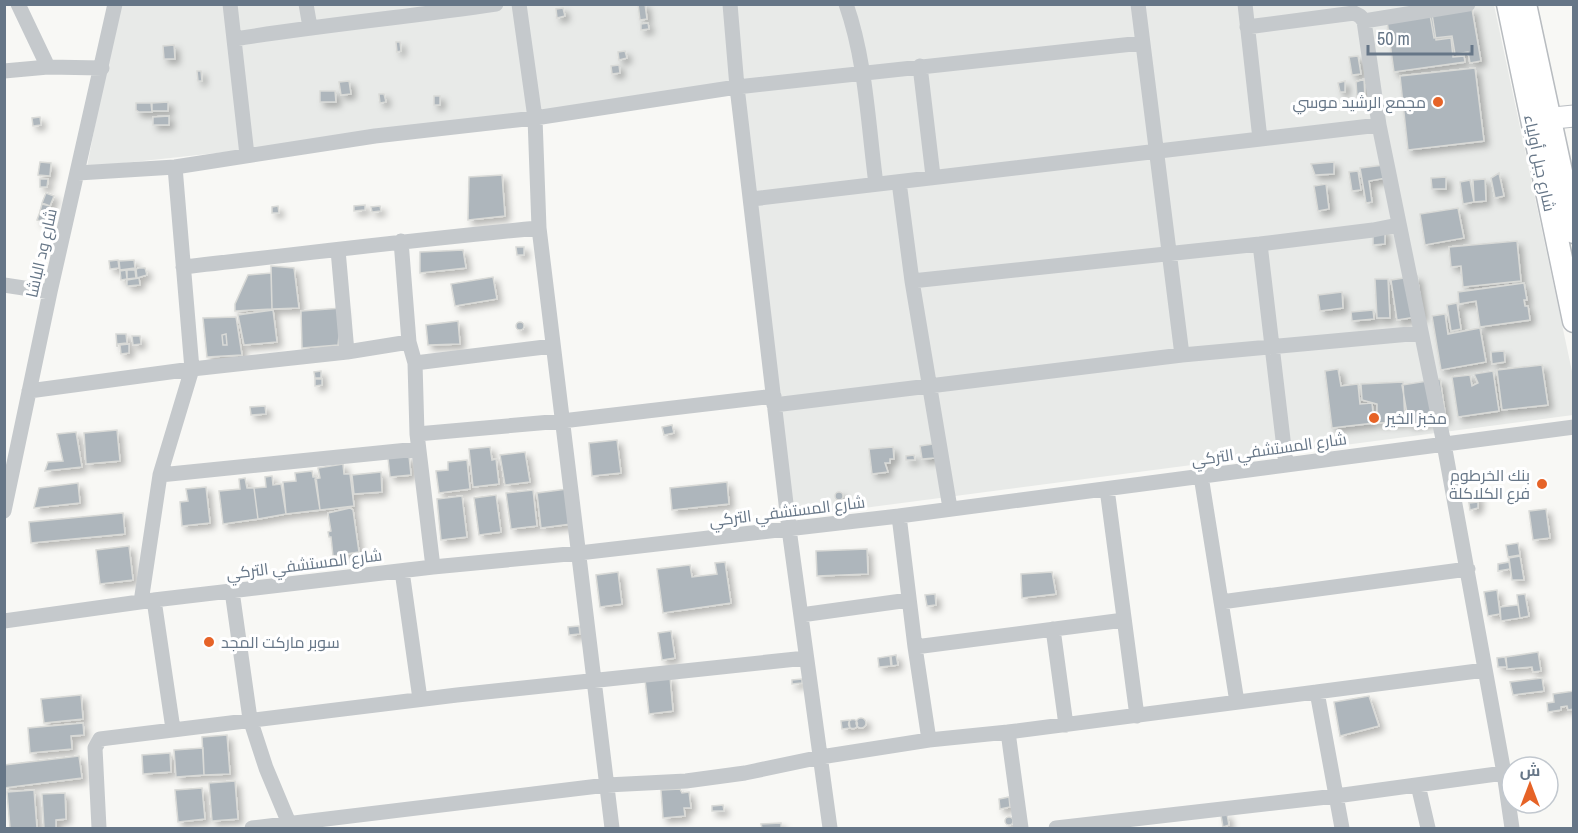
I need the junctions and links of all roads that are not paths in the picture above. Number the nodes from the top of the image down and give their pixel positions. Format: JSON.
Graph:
{"nodes":[{"id":1,"x":18,"y":4,"type":"edge"},
{"id":2,"x":115,"y":4,"type":"edge"},
{"id":3,"x":230,"y":4,"type":"edge"},
{"id":4,"x":306,"y":4,"type":"edge"},
{"id":5,"x":496,"y":4,"type":"edge"},
{"id":6,"x":519,"y":4,"type":"edge"},
{"id":7,"x":730,"y":4,"type":"edge"},
{"id":8,"x":846,"y":4,"type":"edge"},
{"id":9,"x":1138,"y":4,"type":"edge"},
{"id":10,"x":1245,"y":4,"type":"edge"},
{"id":11,"x":1468,"y":4,"type":"edge"},
{"id":12,"x":1508,"y":4,"type":"edge"},
{"id":13,"x":1525,"y":4,"type":"edge"},
{"id":14,"x":410,"y":11,"type":"edge"},
{"id":15,"x":1364,"y":21,"type":"junction"},
{"id":16,"x":310,"y":27,"type":"junction"},
{"id":17,"x":1248,"y":27,"type":"junction"},
{"id":18,"x":235,"y":39,"type":"junction"},
{"id":19,"x":1142,"y":43,"type":"junction"},
{"id":20,"x":920,"y":66,"type":"junction"},
{"id":21,"x":48,"y":67,"type":"junction"},
{"id":22,"x":102,"y":68,"type":"junction"},
{"id":23,"x":4,"y":71,"type":"edge"},
{"id":24,"x":862,"y":72,"type":"junction"},
{"id":25,"x":737,"y":87,"type":"junction"},
{"id":26,"x":1574,"y":116,"type":"edge"},
{"id":27,"x":535,"y":118,"type":"junction"},
{"id":28,"x":1541,"y":119,"type":"junction"},
{"id":29,"x":1379,"y":125,"type":"junction"},
{"id":30,"x":1260,"y":139,"type":"junction"},
{"id":31,"x":1155,"y":151,"type":"junction"},
{"id":32,"x":247,"y":155,"type":"junction"},
{"id":33,"x":175,"y":166,"type":"junction"},
{"id":34,"x":78,"y":173,"type":"junction"},
{"id":35,"x":933,"y":176,"type":"junction"},
{"id":36,"x":899,"y":182,"type":"junction"},
{"id":37,"x":876,"y":184,"type":"junction"},
{"id":38,"x":752,"y":199,"type":"junction"},
{"id":39,"x":1398,"y":225,"type":"junction"},
{"id":40,"x":538,"y":228,"type":"junction"},
{"id":41,"x":1574,"y":232,"type":"edge"},
{"id":42,"x":400,"y":241,"type":"junction"},
{"id":43,"x":1260,"y":244,"type":"junction"},
{"id":44,"x":338,"y":250,"type":"junction"},
{"id":45,"x":1169,"y":253,"type":"junction"},
{"id":46,"x":183,"y":267,"type":"junction"},
{"id":47,"x":912,"y":281,"type":"junction"},
{"id":48,"x":4,"y":285,"type":"edge"},
{"id":49,"x":50,"y":292,"type":"junction"},
{"id":50,"x":1574,"y":321,"type":"edge"},
{"id":51,"x":1421,"y":333,"type":"junction"},
{"id":52,"x":409,"y":342,"type":"junction"},
{"id":53,"x":553,"y":346,"type":"junction"},
{"id":54,"x":1272,"y":347,"type":"junction"},
{"id":55,"x":347,"y":352,"type":"junction"},
{"id":56,"x":1182,"y":355,"type":"junction"},
{"id":57,"x":415,"y":363,"type":"junction"},
{"id":58,"x":192,"y":369,"type":"junction"},
{"id":59,"x":929,"y":386,"type":"junction"},
{"id":60,"x":29,"y":391,"type":"junction"},
{"id":61,"x":774,"y":401,"type":"junction"},
{"id":62,"x":562,"y":421,"type":"junction"},
{"id":63,"x":1574,"y":427,"type":"edge"},
{"id":64,"x":418,"y":441,"type":"junction"},
{"id":65,"x":1444,"y":444,"type":"junction"},
{"id":66,"x":1286,"y":465,"type":"junction"},
{"id":67,"x":160,"y":475,"type":"junction"},
{"id":68,"x":1201,"y":476,"type":"junction"},
{"id":69,"x":1107,"y":489,"type":"junction"},
{"id":70,"x":6,"y":490,"type":"edge"},
{"id":71,"x":950,"y":508,"type":"junction"},
{"id":72,"x":4,"y":511,"type":"edge"},
{"id":73,"x":899,"y":516,"type":"junction"},
{"id":74,"x":789,"y":529,"type":"junction"},
{"id":75,"x":579,"y":553,"type":"junction"},
{"id":76,"x":433,"y":567,"type":"junction"},
{"id":77,"x":1468,"y":569,"type":"junction"},
{"id":78,"x":402,"y":571,"type":"junction"},
{"id":79,"x":232,"y":591,"type":"junction"},
{"id":80,"x":909,"y":600,"type":"junction"},
{"id":81,"x":148,"y":601,"type":"junction"},
{"id":82,"x":1221,"y":602,"type":"junction"},
{"id":83,"x":801,"y":615,"type":"junction"},
{"id":84,"x":1124,"y":620,"type":"junction"},
{"id":85,"x":4,"y":621,"type":"edge"},
{"id":86,"x":1053,"y":629,"type":"junction"},
{"id":87,"x":915,"y":647,"type":"junction"},
{"id":88,"x":806,"y":658,"type":"junction"},
{"id":89,"x":1485,"y":670,"type":"junction"},
{"id":90,"x":596,"y":681,"type":"junction"},
{"id":91,"x":1317,"y":692,"type":"junction"},
{"id":92,"x":420,"y":699,"type":"junction"},
{"id":93,"x":1237,"y":702,"type":"junction"},
{"id":94,"x":1137,"y":716,"type":"junction"},
{"id":95,"x":250,"y":719,"type":"junction"},
{"id":96,"x":1066,"y":725,"type":"junction"},
{"id":97,"x":173,"y":729,"type":"junction"},
{"id":98,"x":1008,"y":732,"type":"junction"},
{"id":99,"x":929,"y":741,"type":"junction"},
{"id":100,"x":1501,"y":755,"type":"edge"},
{"id":101,"x":821,"y":757,"type":"junction"},
{"id":102,"x":1500,"y":774,"type":"edge"},
{"id":103,"x":607,"y":784,"type":"junction"},
{"id":104,"x":1418,"y":784,"type":"junction"},
{"id":105,"x":1336,"y":796,"type":"junction"},
{"id":106,"x":290,"y":826,"type":"edge"},
{"id":107,"x":99,"y":828,"type":"edge"},
{"id":108,"x":252,"y":828,"type":"edge"},
{"id":109,"x":612,"y":828,"type":"edge"},
{"id":110,"x":830,"y":828,"type":"edge"},
{"id":111,"x":1021,"y":828,"type":"edge"},
{"id":112,"x":1056,"y":828,"type":"edge"},
{"id":113,"x":1342,"y":828,"type":"edge"},
{"id":114,"x":1428,"y":828,"type":"edge"}],
"edges":[{"from":1,"to":21,"type":"street"},
{"from":2,"to":22,"type":"street","name":"شارع ود الباشا"},
{"from":3,"to":18,"type":"street"},
{"from":4,"to":16,"type":"street"},
{"from":5,"to":14,"type":"street"},
{"from":6,"to":27,"type":"street"},
{"from":7,"to":25,"type":"street"},
{"from":8,"to":24,"type":"street"},
{"from":9,"to":19,"type":"street"},
{"from":10,"to":17,"type":"street"},
{"from":11,"to":15,"type":"street"},
{"from":12,"to":28,"type":"main road","name":"شارع جبل أولياء"},
{"from":13,"to":28,"type":"main road","name":"شارع جبل أولياء"},
{"from":14,"to":16,"type":"street"},
{"from":15,"to":17,"type":"street"},
{"from":15,"to":29,"type":"street"},
{"from":16,"to":18,"type":"street"},
{"from":17,"to":30,"type":"street"},
{"from":18,"to":32,"type":"street"},
{"from":19,"to":20,"type":"street"},
{"from":19,"to":31,"type":"street"},
{"from":20,"to":24,"type":"street"},
{"from":20,"to":35,"type":"street"},
{"from":21,"to":22,"type":"street"},
{"from":21,"to":23,"type":"street"},
{"from":22,"to":34,"type":"street","name":"شارع ود الباشا"},
{"from":24,"to":25,"type":"street"},
{"from":24,"to":37,"type":"street"},
{"from":25,"to":27,"type":"street"},
{"from":25,"to":38,"type":"street"},
{"from":26,"to":28,"type":"street"},
{"from":27,"to":32,"type":"street"},
{"from":27,"to":40,"type":"street"},
{"from":28,"to":41,"type":"main road","name":"شارع جبل أولياء"},
{"from":28,"to":50,"type":"main road","name":"شارع جبل أولياء"},
{"from":29,"to":30,"type":"street"},
{"from":29,"to":39,"type":"street"},
{"from":30,"to":31,"type":"street"},
{"from":31,"to":35,"type":"street"},
{"from":31,"to":45,"type":"street"},
{"from":32,"to":33,"type":"street"},
{"from":33,"to":34,"type":"street"},
{"from":33,"to":46,"type":"street"},
{"from":34,"to":49,"type":"street","name":"شارع ود الباشا"},
{"from":35,"to":36,"type":"street"},
{"from":36,"to":37,"type":"street"},
{"from":36,"to":47,"type":"street"},
{"from":37,"to":38,"type":"street"},
{"from":38,"to":61,"type":"street"},
{"from":39,"to":43,"type":"street"},
{"from":39,"to":51,"type":"street"},
{"from":40,"to":42,"type":"street"},
{"from":40,"to":53,"type":"street"},
{"from":42,"to":44,"type":"street"},
{"from":42,"to":52,"type":"street"},
{"from":43,"to":45,"type":"street"},
{"from":43,"to":54,"type":"street"},
{"from":44,"to":46,"type":"street"},
{"from":44,"to":55,"type":"street"},
{"from":45,"to":47,"type":"street"},
{"from":45,"to":56,"type":"street"},
{"from":46,"to":58,"type":"street"},
{"from":47,"to":59,"type":"street"},
{"from":48,"to":49,"type":"street"},
{"from":49,"to":60,"type":"street","name":"شارع ود الباشا"},
{"from":51,"to":54,"type":"street"},
{"from":51,"to":65,"type":"street"},
{"from":52,"to":55,"type":"street"},
{"from":52,"to":57,"type":"street"},
{"from":53,"to":57,"type":"street"},
{"from":53,"to":62,"type":"street"},
{"from":54,"to":56,"type":"street"},
{"from":54,"to":66,"type":"street"},
{"from":55,"to":58,"type":"street"},
{"from":56,"to":59,"type":"street"},
{"from":57,"to":64,"type":"street"},
{"from":58,"to":60,"type":"street"},
{"from":58,"to":67,"type":"street"},
{"from":59,"to":61,"type":"street"},
{"from":59,"to":71,"type":"street"},
{"from":60,"to":70,"type":"street","name":"شارع ود الباشا"},
{"from":61,"to":62,"type":"street"},
{"from":61,"to":74,"type":"street"},
{"from":62,"to":64,"type":"street"},
{"from":62,"to":75,"type":"street"},
{"from":63,"to":65,"type":"street","name":"شارع المستشفي التركي"},
{"from":64,"to":67,"type":"street"},
{"from":64,"to":76,"type":"street"},
{"from":65,"to":66,"type":"street","name":"شارع المستشفي التركي"},
{"from":65,"to":77,"type":"street"},
{"from":66,"to":68,"type":"street","name":"شارع المستشفي التركي"},
{"from":67,"to":81,"type":"street"},
{"from":68,"to":69,"type":"street","name":"شارع المستشفي التركي"},
{"from":68,"to":82,"type":"street"},
{"from":69,"to":71,"type":"street","name":"شارع المستشفي التركي"},
{"from":69,"to":84,"type":"street"},
{"from":70,"to":72,"type":"street","name":"شارع ود الباشا"},
{"from":71,"to":73,"type":"street","name":"شارع المستشفي التركي"},
{"from":73,"to":74,"type":"street","name":"شارع المستشفي التركي"},
{"from":73,"to":80,"type":"street"},
{"from":74,"to":75,"type":"street","name":"شارع المستشفي التركي"},
{"from":74,"to":83,"type":"street"},
{"from":75,"to":76,"type":"street","name":"شارع المستشفي التركي"},
{"from":75,"to":90,"type":"street"},
{"from":76,"to":78,"type":"street","name":"شارع المستشفي التركي"},
{"from":77,"to":82,"type":"street"},
{"from":77,"to":89,"type":"street"},
{"from":78,"to":79,"type":"street","name":"شارع المستشفي التركي"},
{"from":78,"to":92,"type":"street"},
{"from":79,"to":81,"type":"street","name":"شارع المستشفي التركي"},
{"from":79,"to":95,"type":"street"},
{"from":80,"to":83,"type":"street"},
{"from":80,"to":87,"type":"street"},
{"from":81,"to":85,"type":"street","name":"شارع المستشفي التركي"},
{"from":81,"to":97,"type":"street"},
{"from":82,"to":93,"type":"street"},
{"from":83,"to":88,"type":"street"},
{"from":84,"to":86,"type":"street"},
{"from":84,"to":94,"type":"street"},
{"from":86,"to":87,"type":"street"},
{"from":86,"to":96,"type":"street"},
{"from":87,"to":99,"type":"street"},
{"from":88,"to":90,"type":"street"},
{"from":88,"to":101,"type":"street"},
{"from":89,"to":91,"type":"street"},
{"from":89,"to":100,"type":"street"},
{"from":90,"to":92,"type":"street"},
{"from":90,"to":103,"type":"street"},
{"from":91,"to":93,"type":"street"},
{"from":91,"to":105,"type":"street"},
{"from":92,"to":95,"type":"street"},
{"from":93,"to":94,"type":"street"},
{"from":94,"to":96,"type":"street"},
{"from":95,"to":97,"type":"street"},
{"from":95,"to":106,"type":"street"},
{"from":96,"to":98,"type":"street"},
{"from":97,"to":107,"type":"street"},
{"from":98,"to":99,"type":"street"},
{"from":98,"to":111,"type":"street"},
{"from":99,"to":101,"type":"street"},
{"from":101,"to":103,"type":"street"},
{"from":101,"to":110,"type":"street"},
{"from":102,"to":104,"type":"street"},
{"from":103,"to":106,"type":"street"},
{"from":103,"to":109,"type":"street"},
{"from":104,"to":105,"type":"street"},
{"from":104,"to":114,"type":"street"},
{"from":105,"to":112,"type":"street"},
{"from":105,"to":113,"type":"street"},
{"from":106,"to":108,"type":"street"}]}
